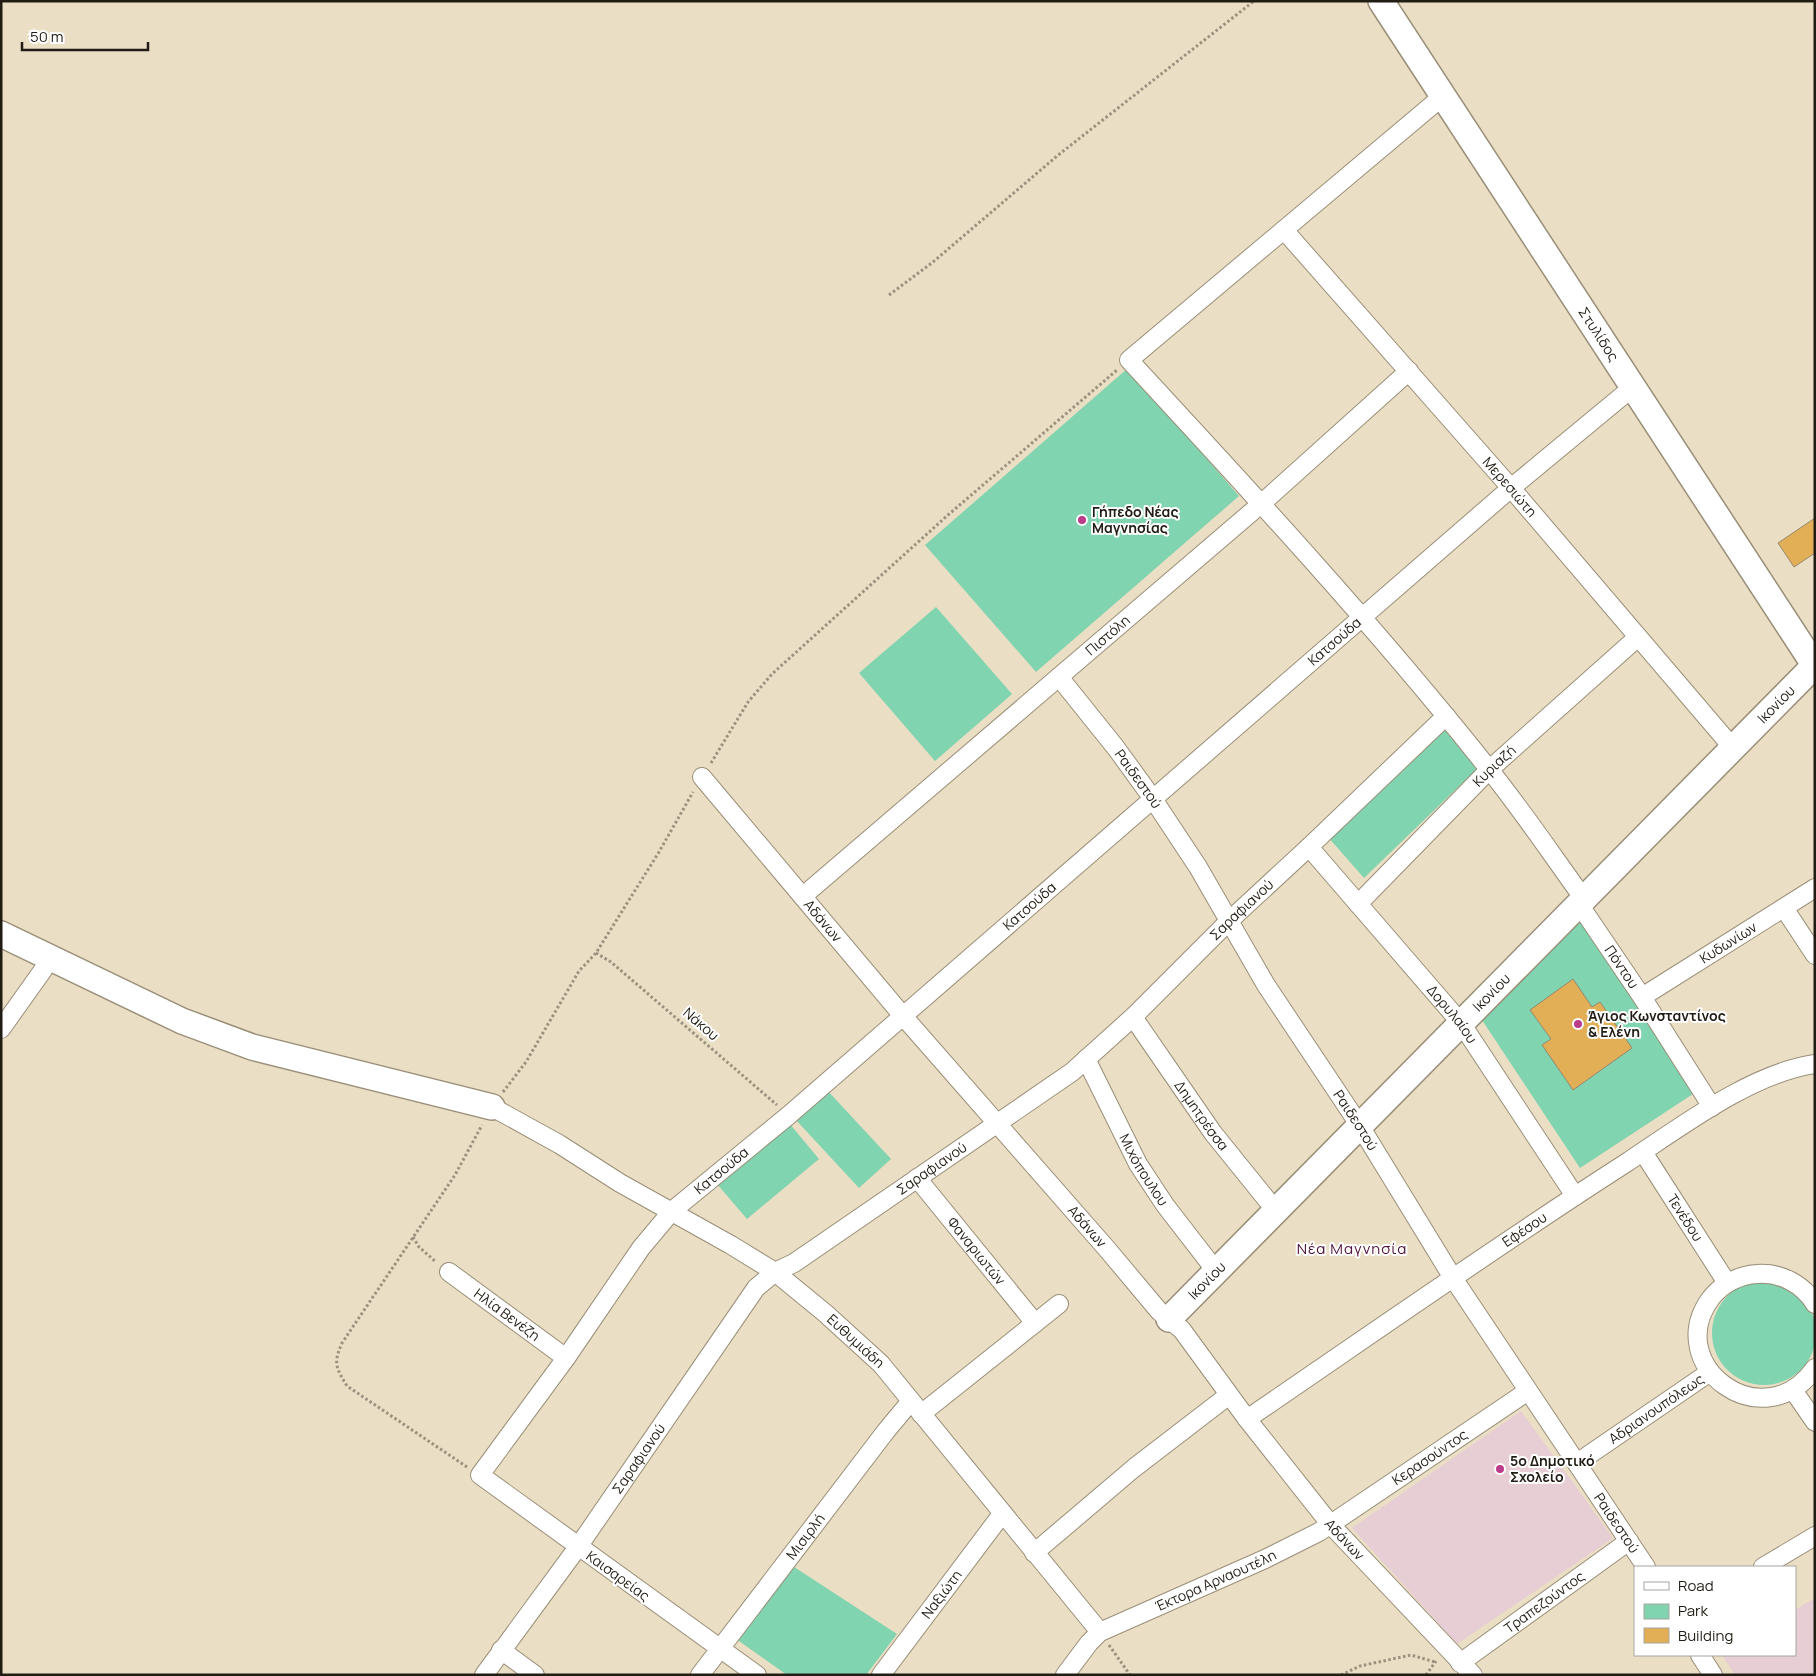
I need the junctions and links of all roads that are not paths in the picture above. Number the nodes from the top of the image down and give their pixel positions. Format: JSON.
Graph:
{"nodes":[{"id":1,"x":1381,"y":1,"type":"edge"},
{"id":2,"x":1442,"y":96,"type":"junction"},
{"id":3,"x":1284,"y":230,"type":"junction"},
{"id":4,"x":1409,"y":371,"type":"junction"},
{"id":5,"x":1633,"y":387,"type":"junction"},
{"id":6,"x":1511,"y":488,"type":"junction"},
{"id":7,"x":1261,"y":504,"type":"junction"},
{"id":8,"x":1362,"y":617,"type":"junction"},
{"id":9,"x":1638,"y":636,"type":"junction"},
{"id":10,"x":1814,"y":666,"type":"edge"},
{"id":11,"x":1060,"y":677,"type":"junction"},
{"id":12,"x":1446,"y":716,"type":"junction"},
{"id":13,"x":1733,"y":748,"type":"junction"},
{"id":14,"x":1490,"y":770,"type":"junction"},
{"id":15,"x":702,"y":777,"type":"road end"},
{"id":16,"x":1153,"y":799,"type":"junction"},
{"id":17,"x":1310,"y":847,"type":"junction"},
{"id":18,"x":1815,"y":888,"type":"edge"},
{"id":19,"x":803,"y":896,"type":"junction"},
{"id":20,"x":1582,"y":901,"type":"junction"},
{"id":21,"x":1358,"y":904,"type":"junction"},
{"id":22,"x":1784,"y":908,"type":"junction"},
{"id":23,"x":1229,"y":921,"type":"junction"},
{"id":24,"x":1,"y":934,"type":"edge"},
{"id":25,"x":1815,"y":955,"type":"edge"},
{"id":26,"x":49,"y":958,"type":"junction"},
{"id":27,"x":1642,"y":998,"type":"junction"},
{"id":28,"x":903,"y":1016,"type":"junction"},
{"id":29,"x":1133,"y":1017,"type":"junction"},
{"id":30,"x":1461,"y":1023,"type":"junction"},
{"id":31,"x":1,"y":1029,"type":"edge"},
{"id":32,"x":1086,"y":1059,"type":"junction"},
{"id":33,"x":1815,"y":1064,"type":"edge"},
{"id":34,"x":1712,"y":1106,"type":"junction"},
{"id":35,"x":492,"y":1107,"type":"joint"},
{"id":36,"x":998,"y":1124,"type":"junction"},
{"id":37,"x":1360,"y":1126,"type":"junction"},
{"id":38,"x":1643,"y":1152,"type":"junction"},
{"id":39,"x":917,"y":1178,"type":"junction"},
{"id":40,"x":1575,"y":1196,"type":"junction"},
{"id":41,"x":1276,"y":1211,"type":"junction"},
{"id":42,"x":672,"y":1212,"type":"junction"},
{"id":43,"x":449,"y":1272,"type":"road end"},
{"id":44,"x":775,"y":1272,"type":"junction"},
{"id":45,"x":1216,"y":1272,"type":"junction"},
{"id":46,"x":1453,"y":1278,"type":"junction"},
{"id":47,"x":1727,"y":1283,"type":"junction"},
{"id":48,"x":1814,"y":1303,"type":"edge"},
{"id":49,"x":1059,"y":1304,"type":"dead end"},
{"id":50,"x":1169,"y":1320,"type":"junction"},
{"id":51,"x":1035,"y":1324,"type":"junction"},
{"id":52,"x":566,"y":1358,"type":"junction"},
{"id":53,"x":1815,"y":1368,"type":"edge"},
{"id":54,"x":1710,"y":1372,"type":"junction"},
{"id":55,"x":1793,"y":1390,"type":"junction"},
{"id":56,"x":1528,"y":1391,"type":"junction"},
{"id":57,"x":1230,"y":1396,"type":"junction"},
{"id":58,"x":916,"y":1407,"type":"junction"},
{"id":59,"x":1247,"y":1419,"type":"junction"},
{"id":60,"x":1815,"y":1422,"type":"edge"},
{"id":61,"x":1577,"y":1463,"type":"junction"},
{"id":62,"x":480,"y":1476,"type":"joint"},
{"id":63,"x":1002,"y":1514,"type":"junction"},
{"id":64,"x":1331,"y":1525,"type":"junction"},
{"id":65,"x":1815,"y":1536,"type":"edge"},
{"id":66,"x":1629,"y":1541,"type":"junction"},
{"id":67,"x":578,"y":1546,"type":"junction"},
{"id":68,"x":1034,"y":1553,"type":"junction"},
{"id":69,"x":1645,"y":1566,"type":"edge"},
{"id":70,"x":1765,"y":1566,"type":"edge"},
{"id":71,"x":1100,"y":1632,"type":"junction"},
{"id":72,"x":720,"y":1649,"type":"junction"},
{"id":73,"x":501,"y":1650,"type":"junction"},
{"id":74,"x":1466,"y":1669,"type":"edge"},
{"id":75,"x":484,"y":1675,"type":"edge"},
{"id":76,"x":535,"y":1675,"type":"edge"},
{"id":77,"x":700,"y":1675,"type":"edge"},
{"id":78,"x":757,"y":1675,"type":"edge"},
{"id":79,"x":881,"y":1675,"type":"edge"},
{"id":80,"x":1065,"y":1675,"type":"edge"}],
"edges":[{"from":1,"to":2,"type":"street","name":"Στυλίδος"},
{"from":2,"to":3,"type":"street"},
{"from":2,"to":5,"type":"street","name":"Στυλίδος"},
{"from":3,"to":4,"type":"street","name":"Μερεσιώτη"},
{"from":3,"to":7,"type":"street","name":"Πόντου"},
{"from":4,"to":6,"type":"street","name":"Μερεσιώτη"},
{"from":4,"to":7,"type":"street","name":"Πιστόλη"},
{"from":5,"to":6,"type":"street","name":"Κατσούδα"},
{"from":5,"to":10,"type":"street","name":"Στυλίδος"},
{"from":6,"to":8,"type":"street","name":"Κατσούδα"},
{"from":6,"to":9,"type":"street","name":"Μερεσιώτη"},
{"from":7,"to":8,"type":"street","name":"Πόντου"},
{"from":7,"to":11,"type":"street","name":"Πιστόλη"},
{"from":8,"to":12,"type":"street","name":"Πόντου"},
{"from":8,"to":16,"type":"street","name":"Κατσούδα"},
{"from":9,"to":13,"type":"street","name":"Μερεσιώτη"},
{"from":9,"to":14,"type":"street","name":"Κυριαζή"},
{"from":10,"to":13,"type":"street","name":"Ικονίου"},
{"from":11,"to":16,"type":"street","name":"Ραιδεστού"},
{"from":11,"to":19,"type":"street","name":"Πιστόλη"},
{"from":12,"to":14,"type":"street","name":"Πόντου"},
{"from":12,"to":17,"type":"street","name":"Σαραφιανού"},
{"from":13,"to":20,"type":"street","name":"Ικονίου"},
{"from":14,"to":20,"type":"street","name":"Πόντου"},
{"from":14,"to":21,"type":"street","name":"Κυριαζή"},
{"from":15,"to":19,"type":"street","name":"Αδάνων"},
{"from":16,"to":23,"type":"street","name":"Ραιδεστού"},
{"from":16,"to":28,"type":"street","name":"Κατσούδα"},
{"from":17,"to":21,"type":"street","name":"Δορυλαίου"},
{"from":17,"to":23,"type":"street","name":"Σαραφιανού"},
{"from":18,"to":22,"type":"street","name":"Κυδωνίων"},
{"from":19,"to":28,"type":"street","name":"Αδάνων"},
{"from":20,"to":27,"type":"street","name":"Πόντου"},
{"from":20,"to":30,"type":"street","name":"Ικονίου"},
{"from":21,"to":30,"type":"street","name":"Δορυλαίου"},
{"from":22,"to":25,"type":"street"},
{"from":22,"to":27,"type":"street","name":"Κυδωνίων"},
{"from":23,"to":29,"type":"street","name":"Σαραφιανού"},
{"from":23,"to":37,"type":"street","name":"Ραιδεστού"},
{"from":24,"to":26,"type":"street"},
{"from":26,"to":31,"type":"street"},
{"from":26,"to":35,"type":"street"},
{"from":27,"to":34,"type":"street","name":"Πόντου"},
{"from":28,"to":36,"type":"street","name":"Αδάνων"},
{"from":28,"to":42,"type":"street","name":"Κατσούδα"},
{"from":29,"to":32,"type":"street","name":"Σαραφιανού"},
{"from":29,"to":41,"type":"street","name":"Δημητρέσσα"},
{"from":30,"to":37,"type":"street","name":"Ικονίου"},
{"from":30,"to":40,"type":"street","name":"Δορυλαίου"},
{"from":32,"to":36,"type":"street","name":"Σαραφιανού"},
{"from":32,"to":45,"type":"street","name":"Μιχόπουλου"},
{"from":33,"to":34,"type":"street","name":"Εφέσου"},
{"from":34,"to":38,"type":"street","name":"Εφέσου"},
{"from":35,"to":42,"type":"street","name":"Ευθυμιάδη"},
{"from":36,"to":39,"type":"street","name":"Σαραφιανού"},
{"from":36,"to":50,"type":"street","name":"Αδάνων"},
{"from":37,"to":41,"type":"street","name":"Ικονίου"},
{"from":37,"to":46,"type":"street","name":"Ραιδεστού"},
{"from":38,"to":40,"type":"street","name":"Εφέσου"},
{"from":38,"to":47,"type":"street","name":"Τενέδου"},
{"from":39,"to":44,"type":"street","name":"Σαραφιανού"},
{"from":39,"to":51,"type":"street","name":"Φαναριωτών"},
{"from":40,"to":46,"type":"street","name":"Εφέσου"},
{"from":41,"to":45,"type":"street","name":"Ικονίου"},
{"from":42,"to":44,"type":"street","name":"Ευθυμιάδη"},
{"from":42,"to":52,"type":"street","name":"Κατσούδα"},
{"from":43,"to":52,"type":"street","name":"Ηλία Βενέζη"},
{"from":44,"to":58,"type":"street","name":"Ευθυμιάδη"},
{"from":44,"to":67,"type":"street","name":"Σαραφιανού"},
{"from":45,"to":50,"type":"street","name":"Ικονίου"},
{"from":46,"to":56,"type":"street","name":"Ραιδεστού"},
{"from":46,"to":59,"type":"street","name":"Εφέσου"},
{"from":47,"to":48,"type":"street"},
{"from":47,"to":54,"type":"street"},
{"from":49,"to":51,"type":"street","name":"Μισιρλή"},
{"from":50,"to":57,"type":"street","name":"Αδάνων"},
{"from":51,"to":58,"type":"street","name":"Μισιρλή"},
{"from":52,"to":62,"type":"street","name":"Κατσούδα"},
{"from":53,"to":55,"type":"street"},
{"from":54,"to":55,"type":"street"},
{"from":54,"to":61,"type":"street","name":"Αδριανουπόλεως"},
{"from":55,"to":60,"type":"street"},
{"from":56,"to":61,"type":"street","name":"Ραιδεστού"},
{"from":56,"to":64,"type":"street","name":"Κερασούντος"},
{"from":57,"to":59,"type":"street","name":"Αδάνων"},
{"from":57,"to":68,"type":"street"},
{"from":58,"to":63,"type":"street","name":"Ευθυμιάδη"},
{"from":58,"to":72,"type":"street","name":"Μισιρλή"},
{"from":59,"to":64,"type":"street","name":"Αδάνων"},
{"from":61,"to":66,"type":"street","name":"Ραιδεστού"},
{"from":62,"to":67,"type":"street","name":"Καισαρείας"},
{"from":63,"to":68,"type":"street","name":"Ευθυμιάδη"},
{"from":63,"to":79,"type":"street","name":"Ναξιώτη"},
{"from":64,"to":71,"type":"street","name":"Έκτορα Αρναουτέλη"},
{"from":64,"to":74,"type":"street","name":"Αδάνων"},
{"from":65,"to":70,"type":"street"},
{"from":66,"to":69,"type":"street","name":"Ραιδεστού"},
{"from":66,"to":74,"type":"street","name":"Τραπεζούντος"},
{"from":67,"to":72,"type":"street","name":"Καισαρείας"},
{"from":67,"to":73,"type":"street","name":"Σαραφιανού"},
{"from":68,"to":71,"type":"street","name":"Ευθυμιάδη"},
{"from":71,"to":80,"type":"street"},
{"from":72,"to":77,"type":"street","name":"Μισιρλή"},
{"from":72,"to":78,"type":"street","name":"Καισαρείας"},
{"from":73,"to":75,"type":"street","name":"Σαραφιανού"},
{"from":73,"to":76,"type":"street"}]}
